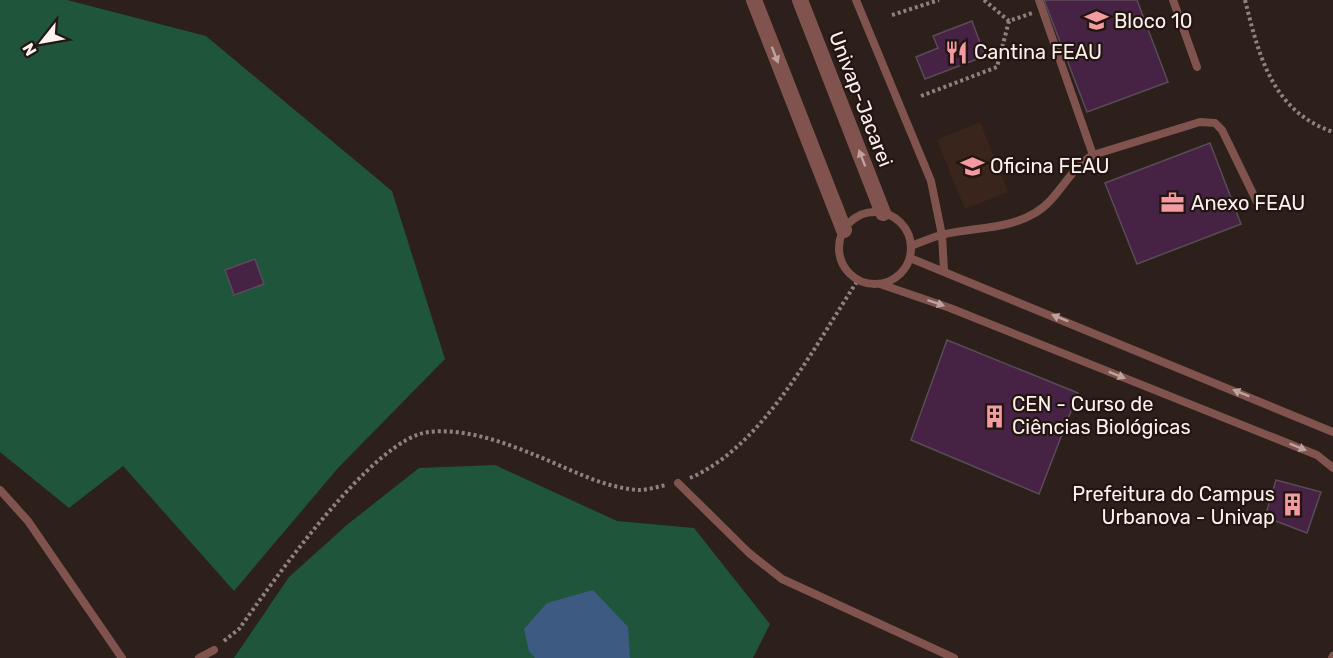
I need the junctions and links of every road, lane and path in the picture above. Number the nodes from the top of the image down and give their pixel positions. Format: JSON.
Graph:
{"nodes":[{"id":1,"x":754,"y":0,"type":"edge"},
{"id":2,"x":800,"y":0,"type":"edge"},
{"id":3,"x":856,"y":0,"type":"edge"},
{"id":4,"x":939,"y":0,"type":"edge"},
{"id":5,"x":984,"y":0,"type":"edge"},
{"id":6,"x":1039,"y":0,"type":"edge"},
{"id":7,"x":1173,"y":0,"type":"edge"},
{"id":8,"x":1245,"y":0,"type":"edge"},
{"id":9,"x":1042,"y":10,"type":"junction"},
{"id":10,"x":892,"y":15,"type":"dead end"},
{"id":11,"x":1009,"y":21,"type":"junction"},
{"id":12,"x":1197,"y":67,"type":"dead end"},
{"id":13,"x":921,"y":96,"type":"dead end"},
{"id":14,"x":1333,"y":132,"type":"edge"},
{"id":15,"x":1093,"y":156,"type":"junction"},
{"id":16,"x":1258,"y":204,"type":"dead end"},
{"id":17,"x":884,"y":213,"type":"junction"},
{"id":18,"x":844,"y":230,"type":"junction"},
{"id":19,"x":942,"y":235,"type":"junction"},
{"id":20,"x":911,"y":246,"type":"junction"},
{"id":21,"x":910,"y":258,"type":"junction"},
{"id":22,"x":945,"y":270,"type":"junction"},
{"id":23,"x":858,"y":280,"type":"junction"},
{"id":24,"x":880,"y":284,"type":"junction"},
{"id":25,"x":1333,"y":432,"type":"edge"},
{"id":26,"x":1333,"y":468,"type":"edge"},
{"id":27,"x":678,"y":483,"type":"junction"},
{"id":28,"x":0,"y":490,"type":"edge"},
{"id":29,"x":214,"y":650,"type":"joint"},
{"id":30,"x":122,"y":658,"type":"edge"},
{"id":31,"x":199,"y":658,"type":"edge"},
{"id":32,"x":954,"y":658,"type":"edge"}],
"edges":[{"from":1,"to":18,"type":"street","one_way":true},
{"from":17,"to":2,"type":"street","name":"Univap-Jacarei","one_way":true},
{"from":3,"to":19,"type":"lane"},
{"from":4,"to":10,"type":"path"},
{"from":5,"to":11,"type":"path"},
{"from":6,"to":9,"type":"lane"},
{"from":7,"to":12,"type":"lane"},
{"from":8,"to":14,"type":"path"},
{"from":9,"to":11,"type":"path"},
{"from":9,"to":15,"type":"lane"},
{"from":11,"to":13,"type":"path"},
{"from":15,"to":16,"type":"lane"},
{"from":15,"to":19,"type":"lane"},
{"from":17,"to":18,"type":"lane"},
{"from":17,"to":20,"type":"lane"},
{"from":18,"to":23,"type":"lane"},
{"from":19,"to":20,"type":"lane"},
{"from":19,"to":22,"type":"lane"},
{"from":20,"to":21,"type":"lane"},
{"from":21,"to":22,"type":"lane"},
{"from":21,"to":24,"type":"lane"},
{"from":25,"to":22,"type":"lane","one_way":true},
{"from":23,"to":24,"type":"lane"},
{"from":23,"to":27,"type":"path"},
{"from":24,"to":26,"type":"lane","one_way":true},
{"from":27,"to":29,"type":"path"},
{"from":27,"to":32,"type":"lane"},
{"from":28,"to":30,"type":"lane"},
{"from":29,"to":31,"type":"lane"}]}
